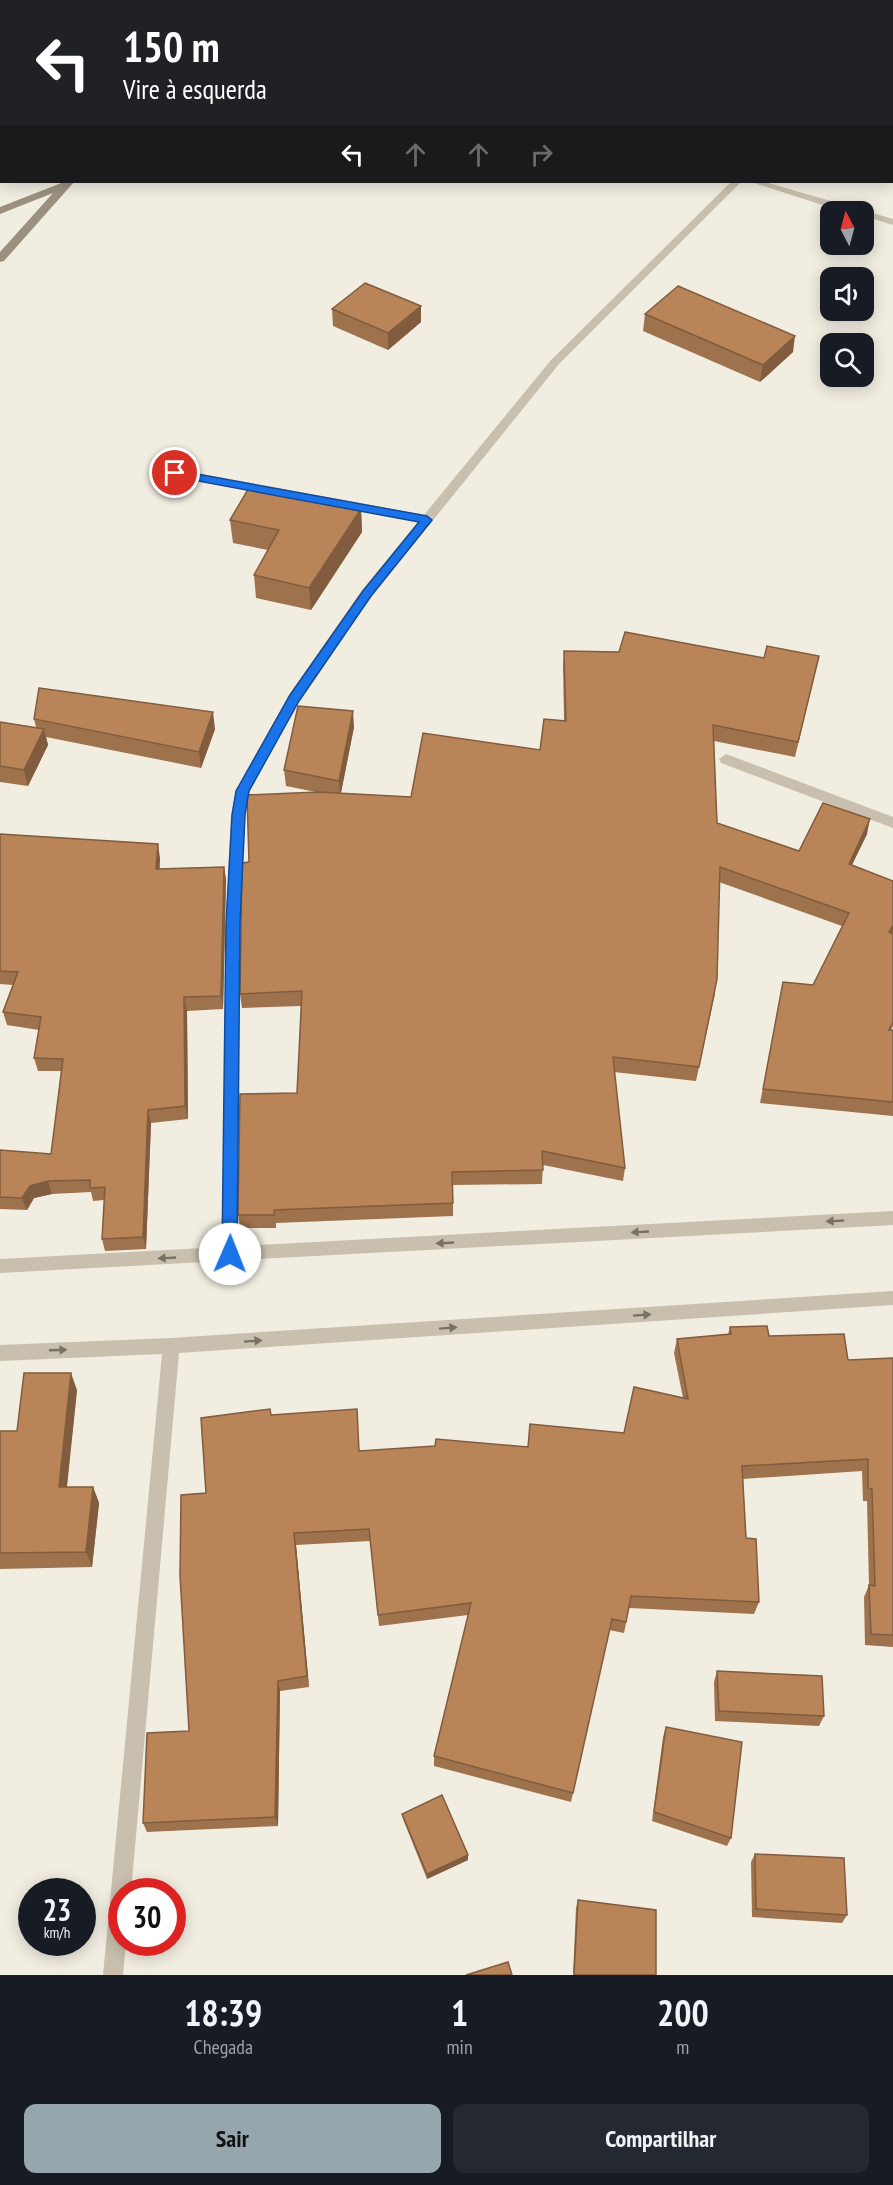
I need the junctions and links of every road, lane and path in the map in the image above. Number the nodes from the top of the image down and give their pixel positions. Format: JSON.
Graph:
{"nodes":[{"id":1,"x":68,"y":183,"type":"edge"},
{"id":2,"x":734,"y":183,"type":"edge"},
{"id":3,"x":759,"y":183,"type":"edge"},
{"id":4,"x":820,"y":201,"type":"edge"},
{"id":5,"x":0,"y":211,"type":"edge"},
{"id":6,"x":874,"y":216,"type":"edge"},
{"id":7,"x":893,"y":222,"type":"edge"},
{"id":8,"x":0,"y":259,"type":"edge"},
{"id":9,"x":175,"y":473,"type":"dead end"},
{"id":10,"x":427,"y":520,"type":"junction"},
{"id":11,"x":726,"y":759,"type":"dead end"},
{"id":12,"x":893,"y":823,"type":"edge"},
{"id":13,"x":893,"y":1218,"type":"edge"},
{"id":14,"x":230,"y":1254,"type":"junction"},
{"id":15,"x":0,"y":1266,"type":"edge"},
{"id":16,"x":893,"y":1298,"type":"edge"},
{"id":17,"x":171,"y":1346,"type":"junction"},
{"id":18,"x":0,"y":1353,"type":"edge"},
{"id":19,"x":113,"y":1975,"type":"edge"}],
"edges":[{"from":1,"to":5,"type":"main road"},
{"from":1,"to":8,"type":"main road"},
{"from":2,"to":10,"type":"street"},
{"from":3,"to":4,"type":"street"},
{"from":6,"to":7,"type":"street"},
{"from":9,"to":10,"type":"street"},
{"from":10,"to":14,"type":"street"},
{"from":11,"to":12,"type":"street"},
{"from":13,"to":14,"type":"street","one_way":true},
{"from":14,"to":15,"type":"street","one_way":true},
{"from":17,"to":16,"type":"street","one_way":true},
{"from":18,"to":17,"type":"street","one_way":true},
{"from":17,"to":19,"type":"street"}]}
